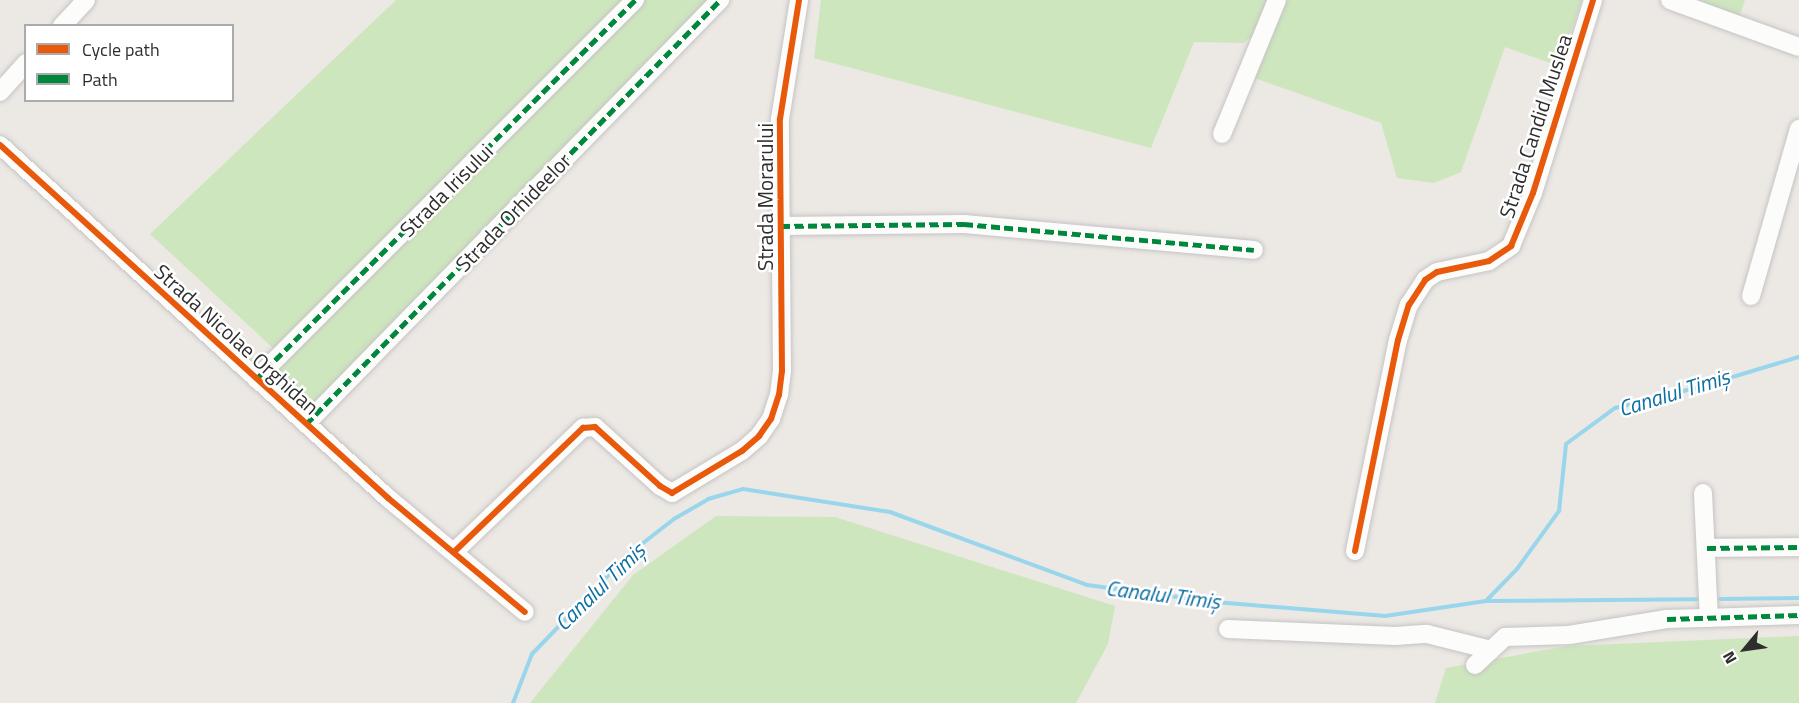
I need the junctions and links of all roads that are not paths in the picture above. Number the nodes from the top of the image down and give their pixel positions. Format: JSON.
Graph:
{"nodes":[{"id":1,"x":86,"y":0,"type":"edge"},
{"id":2,"x":635,"y":0,"type":"edge"},
{"id":3,"x":720,"y":0,"type":"edge"},
{"id":4,"x":799,"y":0,"type":"edge"},
{"id":5,"x":1276,"y":0,"type":"edge"},
{"id":6,"x":1593,"y":0,"type":"edge"},
{"id":7,"x":1670,"y":0,"type":"edge"},
{"id":8,"x":64,"y":24,"type":"edge"},
{"id":9,"x":1799,"y":47,"type":"edge"},
{"id":10,"x":24,"y":65,"type":"edge"},
{"id":11,"x":0,"y":92,"type":"edge"},
{"id":12,"x":1799,"y":129,"type":"edge"},
{"id":13,"x":1222,"y":134,"type":"dead end"},
{"id":14,"x":0,"y":145,"type":"edge"},
{"id":15,"x":781,"y":226,"type":"junction"},
{"id":16,"x":1254,"y":250,"type":"dead end"},
{"id":17,"x":1751,"y":296,"type":"dead end"},
{"id":18,"x":256,"y":379,"type":"junction"},
{"id":19,"x":306,"y":424,"type":"junction"},
{"id":20,"x":1703,"y":493,"type":"dead end"},
{"id":21,"x":1799,"y":547,"type":"edge"},
{"id":22,"x":1707,"y":548,"type":"junction"},
{"id":23,"x":455,"y":551,"type":"junction"},
{"id":24,"x":1355,"y":551,"type":"dead end"},
{"id":25,"x":525,"y":612,"type":"dead end"},
{"id":26,"x":1799,"y":615,"type":"edge"},
{"id":27,"x":1709,"y":618,"type":"junction"},
{"id":28,"x":1228,"y":629,"type":"dead end"},
{"id":29,"x":1491,"y":650,"type":"junction"},
{"id":30,"x":1475,"y":665,"type":"dead end"}],
"edges":[{"from":1,"to":8,"type":"street"},
{"from":2,"to":18,"type":"street","name":"Strada Irisului"},
{"from":3,"to":19,"type":"street","name":"Strada Orhideelor"},
{"from":4,"to":15,"type":"street","name":"Strada Morarului"},
{"from":5,"to":13,"type":"street"},
{"from":6,"to":24,"type":"street","name":"Strada Candid Muslea"},
{"from":7,"to":9,"type":"street"},
{"from":10,"to":11,"type":"street"},
{"from":12,"to":17,"type":"street"},
{"from":14,"to":18,"type":"street","name":"Strada Nicolae Orghidan"},
{"from":15,"to":16,"type":"street"},
{"from":15,"to":23,"type":"street","name":"Strada Morarului"},
{"from":18,"to":19,"type":"street","name":"Strada Nicolae Orghidan"},
{"from":19,"to":23,"type":"street","name":"Strada Nicolae Orghidan"},
{"from":20,"to":22,"type":"street"},
{"from":21,"to":22,"type":"street"},
{"from":22,"to":27,"type":"street"},
{"from":23,"to":25,"type":"street","name":"Strada Nicolae Orghidan"},
{"from":26,"to":27,"type":"street"},
{"from":27,"to":29,"type":"street"},
{"from":28,"to":29,"type":"street"},
{"from":29,"to":30,"type":"street"}]}
